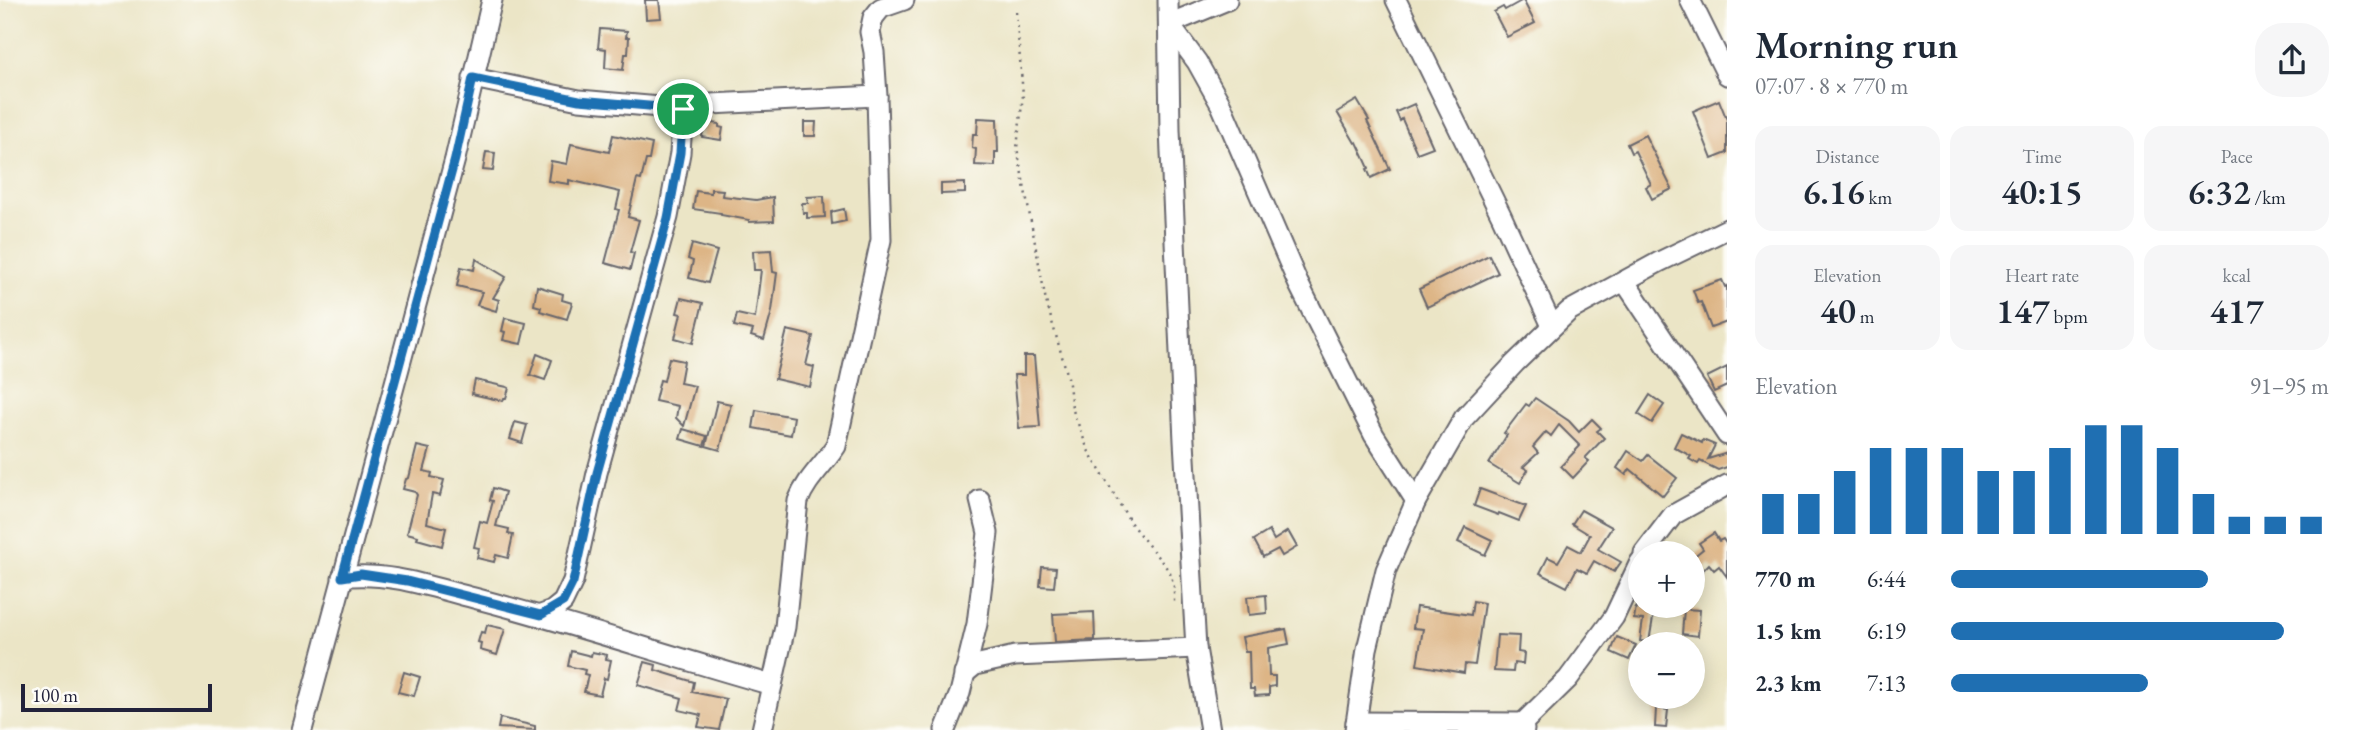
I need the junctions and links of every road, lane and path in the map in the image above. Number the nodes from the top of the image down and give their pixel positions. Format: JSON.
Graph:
{"nodes":[{"id":1,"x":492,"y":0,"type":"edge"},
{"id":2,"x":904,"y":0,"type":"edge"},
{"id":3,"x":1168,"y":0,"type":"edge"},
{"id":4,"x":1227,"y":0,"type":"edge"},
{"id":5,"x":1396,"y":0,"type":"edge"},
{"id":6,"x":1690,"y":0,"type":"edge"},
{"id":7,"x":1016,"y":12,"type":"dead end"},
{"id":8,"x":1169,"y":23,"type":"junction"},
{"id":9,"x":1727,"y":75,"type":"edge"},
{"id":10,"x":473,"y":78,"type":"junction"},
{"id":11,"x":877,"y":96,"type":"junction"},
{"id":12,"x":683,"y":109,"type":"junction"},
{"id":13,"x":1727,"y":229,"type":"edge"},
{"id":14,"x":1625,"y":282,"type":"junction"},
{"id":15,"x":1552,"y":326,"type":"junction"},
{"id":16,"x":1727,"y":435,"type":"edge"},
{"id":17,"x":1727,"y":485,"type":"edge"},
{"id":18,"x":980,"y":500,"type":"dead end"},
{"id":19,"x":1416,"y":501,"type":"junction"},
{"id":20,"x":1653,"y":541,"type":"edge"},
{"id":21,"x":342,"y":577,"type":"junction"},
{"id":22,"x":1628,"y":587,"type":"edge"},
{"id":23,"x":1174,"y":604,"type":"dead end"},
{"id":24,"x":541,"y":615,"type":"junction"},
{"id":25,"x":1196,"y":648,"type":"junction"},
{"id":26,"x":962,"y":684,"type":"junction"},
{"id":27,"x":772,"y":685,"type":"junction"},
{"id":28,"x":1355,"y":726,"type":"edge"},
{"id":29,"x":1524,"y":727,"type":"edge"},
{"id":30,"x":302,"y":730,"type":"edge"},
{"id":31,"x":762,"y":730,"type":"edge"},
{"id":32,"x":945,"y":730,"type":"edge"},
{"id":33,"x":960,"y":730,"type":"edge"},
{"id":34,"x":1210,"y":730,"type":"edge"}],
"edges":[{"from":1,"to":10,"type":"street"},
{"from":2,"to":11,"type":"street"},
{"from":3,"to":8,"type":"street"},
{"from":4,"to":8,"type":"street"},
{"from":5,"to":15,"type":"street"},
{"from":6,"to":9,"type":"street"},
{"from":7,"to":23,"type":"path"},
{"from":8,"to":19,"type":"street"},
{"from":8,"to":25,"type":"street"},
{"from":10,"to":12,"type":"street"},
{"from":10,"to":21,"type":"street"},
{"from":11,"to":12,"type":"street"},
{"from":11,"to":27,"type":"street"},
{"from":12,"to":24,"type":"street"},
{"from":13,"to":14,"type":"street"},
{"from":14,"to":15,"type":"street"},
{"from":14,"to":16,"type":"street"},
{"from":15,"to":19,"type":"street"},
{"from":17,"to":20,"type":"street"},
{"from":18,"to":26,"type":"street"},
{"from":19,"to":28,"type":"street"},
{"from":21,"to":24,"type":"street"},
{"from":21,"to":30,"type":"street"},
{"from":22,"to":29,"type":"street"},
{"from":24,"to":27,"type":"street"},
{"from":25,"to":26,"type":"street"},
{"from":25,"to":34,"type":"street"},
{"from":26,"to":32,"type":"street"},
{"from":26,"to":33,"type":"street"},
{"from":27,"to":31,"type":"street"},
{"from":28,"to":29,"type":"street"}]}
